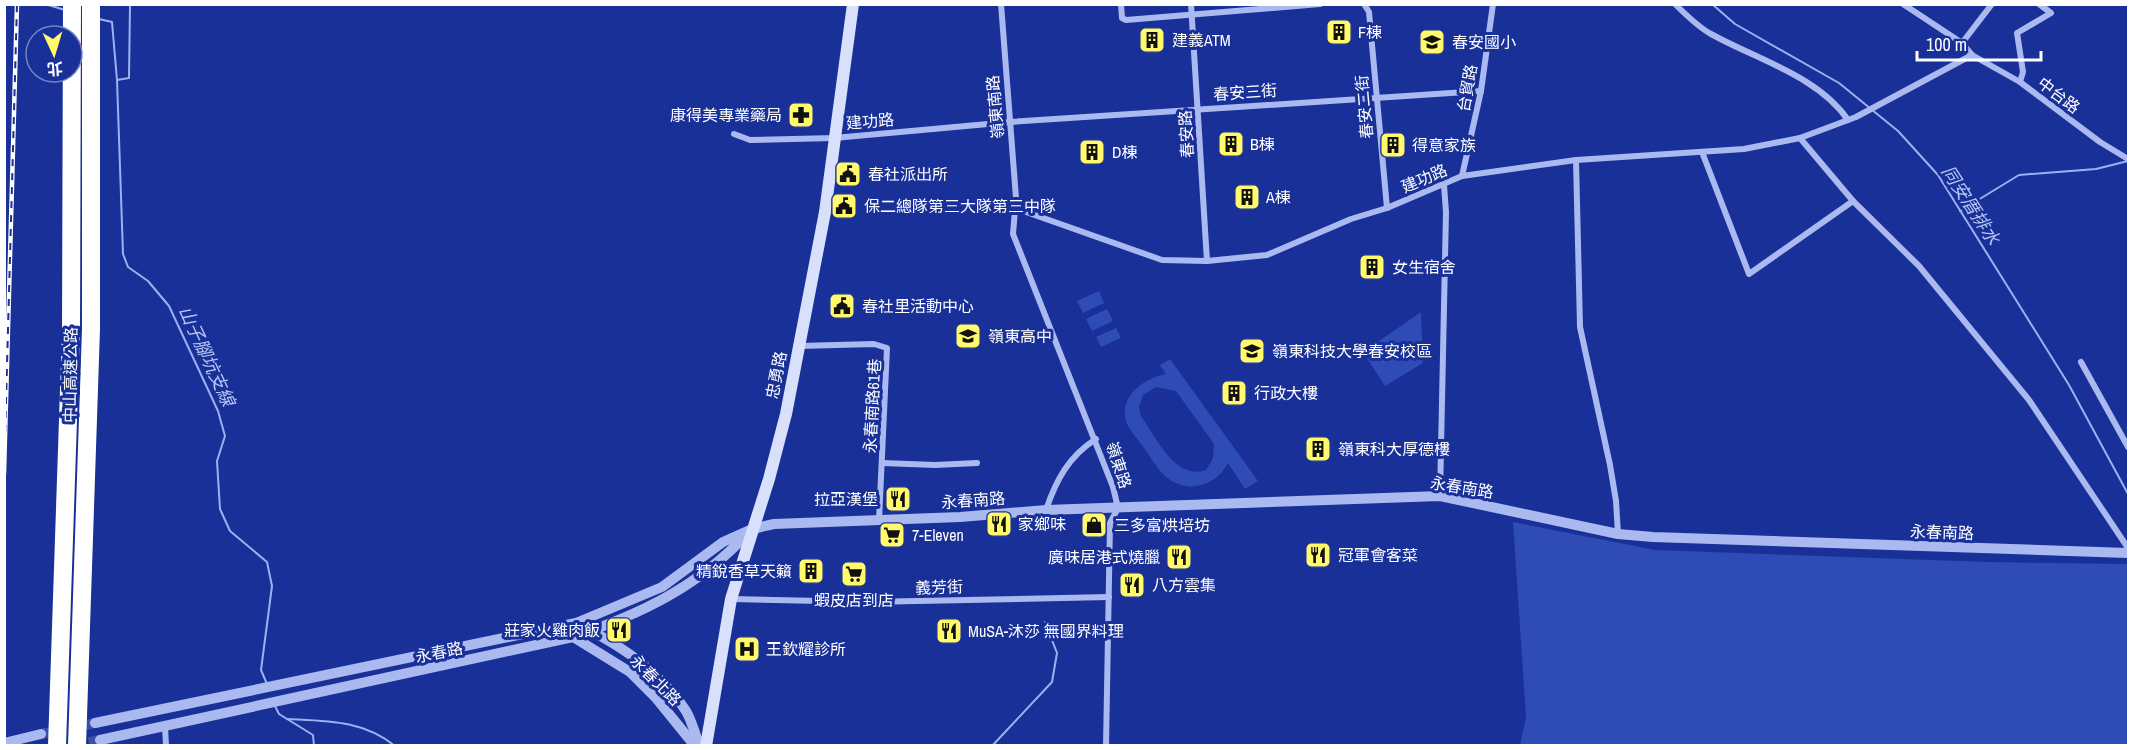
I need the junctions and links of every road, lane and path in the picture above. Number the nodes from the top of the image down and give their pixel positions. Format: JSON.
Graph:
{"nodes":[{"id":1,"x":72,"y":4,"type":"edge"},
{"id":2,"x":91,"y":4,"type":"edge"},
{"id":3,"x":853,"y":4,"type":"edge"},
{"id":4,"x":1000,"y":4,"type":"edge"},
{"id":5,"x":1121,"y":4,"type":"edge"},
{"id":6,"x":1191,"y":4,"type":"edge"},
{"id":7,"x":1320,"y":4,"type":"edge"},
{"id":8,"x":1364,"y":4,"type":"edge"},
{"id":9,"x":1493,"y":4,"type":"edge"},
{"id":10,"x":1675,"y":4,"type":"edge"},
{"id":11,"x":1903,"y":4,"type":"edge"},
{"id":12,"x":1992,"y":4,"type":"edge"},
{"id":13,"x":2039,"y":4,"type":"edge"},
{"id":14,"x":1191,"y":15,"type":"junction"},
{"id":15,"x":1962,"y":44,"type":"junction"},
{"id":16,"x":1972,"y":55,"type":"junction"},
{"id":17,"x":2020,"y":82,"type":"junction"},
{"id":18,"x":1481,"y":91,"type":"junction"},
{"id":19,"x":1376,"y":97,"type":"junction"},
{"id":20,"x":1198,"y":109,"type":"junction"},
{"id":21,"x":1848,"y":120,"type":"junction"},
{"id":22,"x":1010,"y":122,"type":"junction"},
{"id":23,"x":734,"y":134,"type":"dead end"},
{"id":24,"x":834,"y":138,"type":"junction"},
{"id":25,"x":1800,"y":138,"type":"junction"},
{"id":26,"x":1702,"y":152,"type":"junction"},
{"id":27,"x":2128,"y":159,"type":"edge"},
{"id":28,"x":1576,"y":160,"type":"junction"},
{"id":29,"x":1462,"y":176,"type":"junction"},
{"id":30,"x":1444,"y":185,"type":"junction"},
{"id":31,"x":1853,"y":201,"type":"junction"},
{"id":32,"x":1015,"y":208,"type":"junction"},
{"id":33,"x":1387,"y":208,"type":"junction"},
{"id":34,"x":1207,"y":261,"type":"junction"},
{"id":35,"x":799,"y":346,"type":"junction"},
{"id":36,"x":2081,"y":362,"type":"dead end"},
{"id":37,"x":1096,"y":439,"type":"junction"},
{"id":38,"x":2128,"y":447,"type":"edge"},
{"id":39,"x":976,"y":462,"type":"dead end"},
{"id":40,"x":882,"y":463,"type":"junction"},
{"id":41,"x":1440,"y":496,"type":"junction"},
{"id":42,"x":1118,"y":508,"type":"junction"},
{"id":43,"x":1046,"y":510,"type":"junction"},
{"id":44,"x":879,"y":520,"type":"junction"},
{"id":45,"x":752,"y":529,"type":"junction"},
{"id":46,"x":1618,"y":534,"type":"junction"},
{"id":47,"x":2128,"y":550,"type":"edge"},
{"id":48,"x":1109,"y":597,"type":"junction"},
{"id":49,"x":731,"y":599,"type":"junction"},
{"id":50,"x":576,"y":623,"type":"junction"},
{"id":51,"x":556,"y":628,"type":"junction"},
{"id":52,"x":591,"y":631,"type":"junction"},
{"id":53,"x":573,"y":637,"type":"junction"},
{"id":54,"x":95,"y":723,"type":"tunnel mouth"},
{"id":55,"x":165,"y":725,"type":"junction"},
{"id":56,"x":41,"y":734,"type":"tunnel mouth"},
{"id":57,"x":100,"y":740,"type":"dead end"},
{"id":58,"x":4,"y":743,"type":"edge"},
{"id":59,"x":57,"y":746,"type":"edge"},
{"id":60,"x":77,"y":746,"type":"edge"},
{"id":61,"x":166,"y":746,"type":"edge"},
{"id":62,"x":698,"y":746,"type":"edge"},
{"id":63,"x":706,"y":746,"type":"edge"},
{"id":64,"x":1106,"y":746,"type":"edge"}],
"edges":[{"from":1,"to":59,"type":"highway","name":"中山高速公路"},
{"from":2,"to":60,"type":"highway","name":"中山高速公路"},
{"from":3,"to":24,"type":"main road","name":"忠勇路"},
{"from":4,"to":22,"type":"street","name":"嶺東南路"},
{"from":5,"to":14,"type":"street"},
{"from":6,"to":14,"type":"street","name":"春安路"},
{"from":7,"to":14,"type":"street"},
{"from":8,"to":19,"type":"street","name":"春安二街"},
{"from":9,"to":18,"type":"street","name":"台貿路"},
{"from":10,"to":21,"type":"street"},
{"from":11,"to":15,"type":"street","name":"中台路"},
{"from":12,"to":15,"type":"street"},
{"from":13,"to":17,"type":"street"},
{"from":14,"to":20,"type":"street","name":"春安路"},
{"from":15,"to":16,"type":"street","name":"中台路"},
{"from":16,"to":17,"type":"street","name":"中台路"},
{"from":16,"to":21,"type":"street","name":"建功路"},
{"from":17,"to":27,"type":"street","name":"中台路"},
{"from":18,"to":19,"type":"street","name":"春安三街"},
{"from":18,"to":29,"type":"street","name":"台貿路"},
{"from":19,"to":20,"type":"street","name":"春安三街"},
{"from":19,"to":33,"type":"street","name":"春安二街"},
{"from":20,"to":22,"type":"street","name":"春安三街"},
{"from":20,"to":34,"type":"street","name":"春安路"},
{"from":21,"to":25,"type":"street","name":"建功路"},
{"from":22,"to":24,"type":"street","name":"建功路"},
{"from":22,"to":32,"type":"street","name":"嶺東南路"},
{"from":23,"to":24,"type":"street","name":"建功路"},
{"from":24,"to":35,"type":"main road","name":"忠勇路"},
{"from":25,"to":26,"type":"street","name":"建功路"},
{"from":25,"to":31,"type":"street"},
{"from":26,"to":28,"type":"street","name":"建功路"},
{"from":26,"to":31,"type":"street"},
{"from":28,"to":29,"type":"street","name":"建功路"},
{"from":28,"to":46,"type":"street"},
{"from":29,"to":30,"type":"street","name":"建功路"},
{"from":30,"to":33,"type":"street","name":"建功路"},
{"from":30,"to":41,"type":"street"},
{"from":31,"to":47,"type":"street"},
{"from":32,"to":34,"type":"street","name":"建功路"},
{"from":32,"to":37,"type":"street","name":"嶺東路"},
{"from":33,"to":34,"type":"street","name":"建功路"},
{"from":35,"to":40,"type":"street","name":"永春南路61巷"},
{"from":35,"to":45,"type":"main road","name":"忠勇路"},
{"from":36,"to":38,"type":"street"},
{"from":37,"to":42,"type":"street","name":"嶺東路"},
{"from":37,"to":43,"type":"street"},
{"from":39,"to":40,"type":"street"},
{"from":40,"to":44,"type":"street","name":"永春南路61巷"},
{"from":41,"to":42,"type":"street","name":"永春南路"},
{"from":41,"to":46,"type":"street","name":"永春南路"},
{"from":42,"to":43,"type":"street","name":"永春南路"},
{"from":42,"to":48,"type":"street","name":"嶺東路"},
{"from":43,"to":44,"type":"street","name":"永春南路"},
{"from":44,"to":45,"type":"street","name":"永春南路"},
{"from":45,"to":49,"type":"main road","name":"忠勇路"},
{"from":45,"to":50,"type":"street","name":"永春南路"},
{"from":45,"to":52,"type":"street"},
{"from":46,"to":47,"type":"street","name":"永春南路"},
{"from":48,"to":49,"type":"street","name":"義芳街"},
{"from":48,"to":64,"type":"street","name":"嶺東路"},
{"from":49,"to":63,"type":"main road","name":"忠勇路"},
{"from":50,"to":51,"type":"street","name":"永春路"},
{"from":50,"to":52,"type":"street","name":"永春北路"},
{"from":51,"to":53,"type":"street","name":"永春北路"},
{"from":51,"to":54,"type":"street","name":"永春路"},
{"from":52,"to":53,"type":"street","name":"永春路"},
{"from":52,"to":62,"type":"street","name":"永春北路"},
{"from":53,"to":55,"type":"street","name":"永春路"},
{"from":53,"to":62,"type":"street","name":"永春北路"},
{"from":55,"to":57,"type":"street"},
{"from":55,"to":61,"type":"street"},
{"from":56,"to":58,"type":"street"}]}
